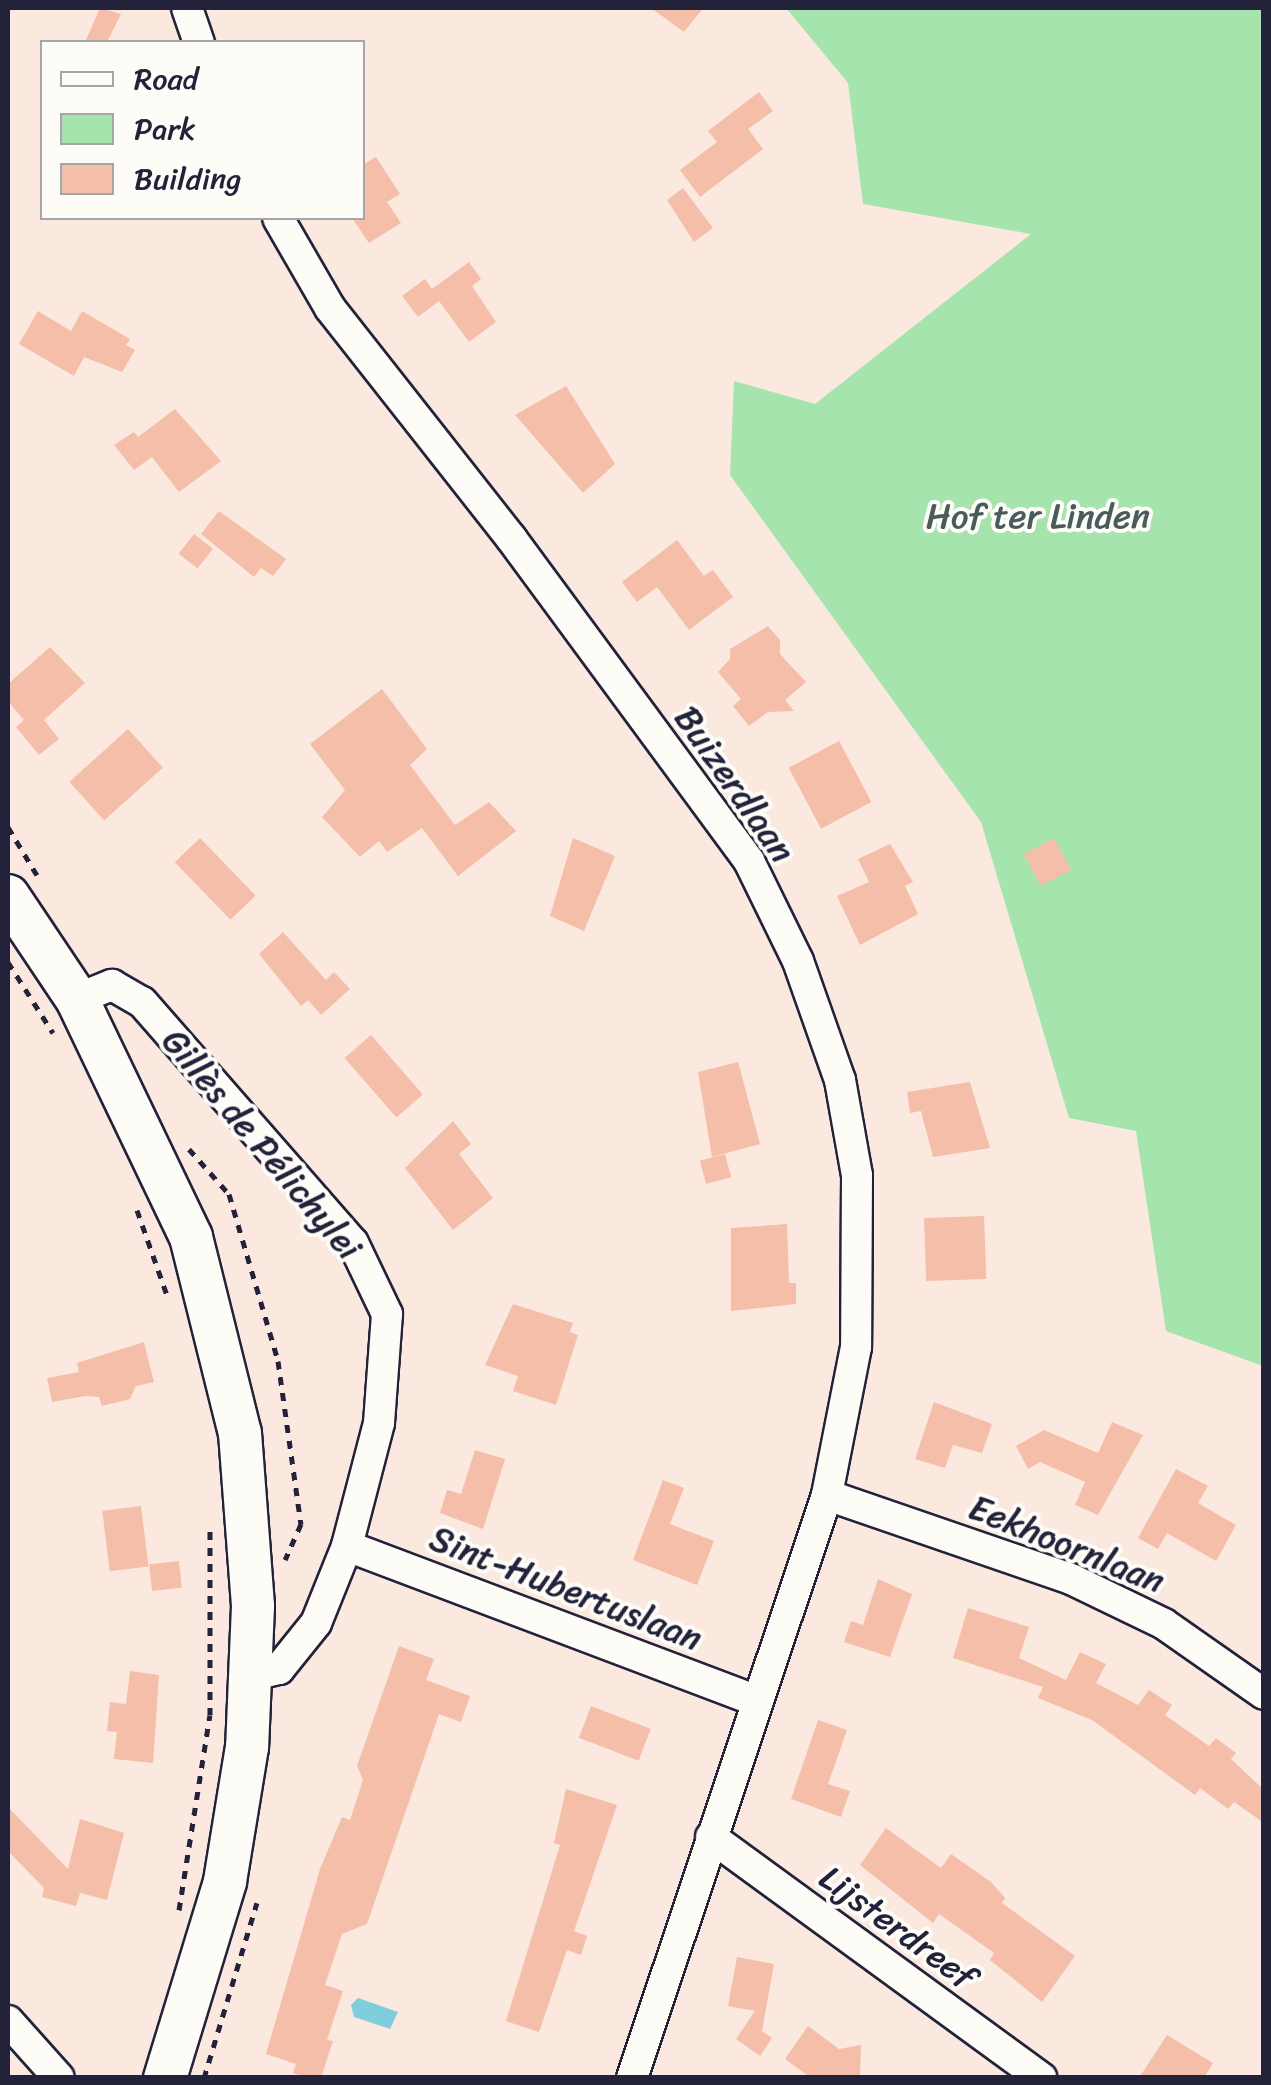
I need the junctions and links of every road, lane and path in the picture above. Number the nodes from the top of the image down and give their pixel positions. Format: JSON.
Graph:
{"nodes":[{"id":1,"x":187,"y":8,"type":"edge"},
{"id":2,"x":199,"y":40,"type":"edge"},
{"id":3,"x":279,"y":220,"type":"edge"},
{"id":4,"x":8,"y":896,"type":"edge"},
{"id":5,"x":8,"y":962,"type":"edge"},
{"id":6,"x":77,"y":999,"type":"junction"},
{"id":7,"x":54,"y":1036,"type":"dead end"},
{"id":8,"x":134,"y":1202,"type":"dead end"},
{"id":9,"x":170,"y":1304,"type":"dead end"},
{"id":10,"x":826,"y":1494,"type":"junction"},
{"id":11,"x":210,"y":1510,"type":"dead end"},
{"id":12,"x":347,"y":1546,"type":"junction"},
{"id":13,"x":252,"y":1674,"type":"junction"},
{"id":14,"x":1264,"y":1694,"type":"edge"},
{"id":15,"x":758,"y":1701,"type":"junction"},
{"id":16,"x":711,"y":1838,"type":"junction"},
{"id":17,"x":178,"y":1916,"type":"dead end"},
{"id":18,"x":8,"y":2020,"type":"edge"},
{"id":19,"x":59,"y":2078,"type":"edge"},
{"id":20,"x":165,"y":2078,"type":"edge"},
{"id":21,"x":632,"y":2078,"type":"edge"},
{"id":22,"x":1041,"y":2078,"type":"edge"}],
"edges":[{"from":1,"to":2,"type":"street"},
{"from":3,"to":10,"type":"street","name":"Buizerdlaan"},
{"from":4,"to":6,"type":"main road","name":"Gillès de Pélichylei"},
{"from":5,"to":7,"type":"path"},
{"from":6,"to":12,"type":"street","name":"Gillès de Pélichylei"},
{"from":6,"to":13,"type":"main road","name":"Gillès de Pélichylei"},
{"from":8,"to":9,"type":"path"},
{"from":10,"to":14,"type":"street","name":"Eekhoornlaan"},
{"from":10,"to":15,"type":"street"},
{"from":11,"to":17,"type":"path"},
{"from":12,"to":13,"type":"street","name":"Gillès de Pélichylei"},
{"from":12,"to":15,"type":"street","name":"Sint-Hubertuslaan"},
{"from":13,"to":20,"type":"main road","name":"Gillès de Pélichylei"},
{"from":15,"to":16,"type":"street"},
{"from":16,"to":21,"type":"street"},
{"from":16,"to":22,"type":"street","name":"Lijsterdreef"},
{"from":18,"to":19,"type":"street"}]}
